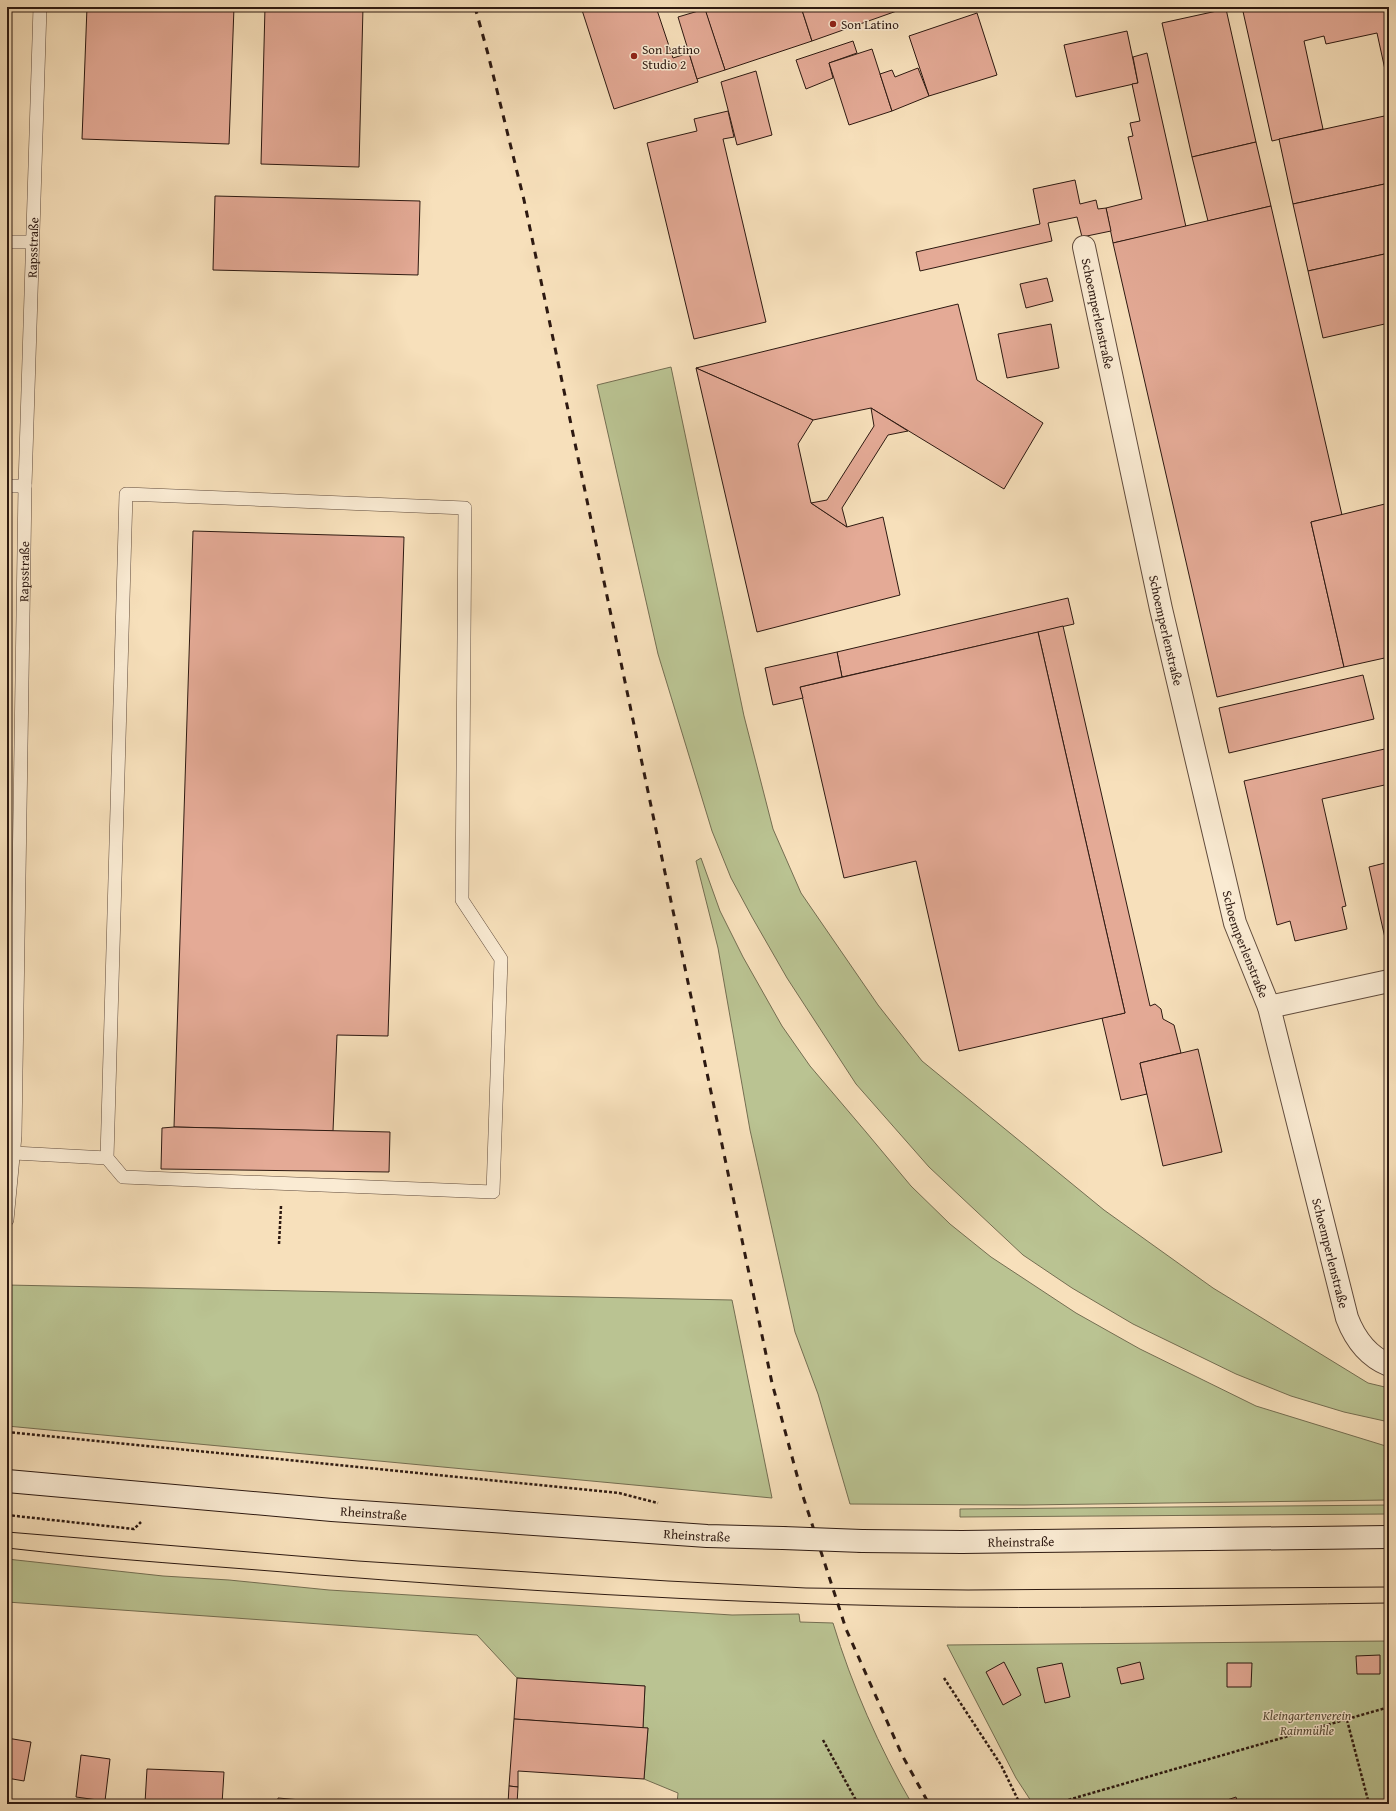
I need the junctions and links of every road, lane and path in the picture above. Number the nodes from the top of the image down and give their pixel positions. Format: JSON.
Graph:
{"nodes":[{"id":1,"x":40,"y":7,"type":"edge"},
{"id":2,"x":7,"y":242,"type":"edge"},
{"id":3,"x":32,"y":242,"type":"junction"},
{"id":4,"x":1084,"y":247,"type":"dead end"},
{"id":5,"x":7,"y":486,"type":"edge"},
{"id":6,"x":25,"y":486,"type":"junction"},
{"id":7,"x":13,"y":926,"type":"edge"},
{"id":8,"x":1389,"y":981,"type":"edge"},
{"id":9,"x":1269,"y":1008,"type":"junction"},
{"id":10,"x":11,"y":1136,"type":"edge"},
{"id":11,"x":14,"y":1154,"type":"junction"},
{"id":12,"x":107,"y":1158,"type":"junction"},
{"id":13,"x":281,"y":1201,"type":"dead end"},
{"id":14,"x":7,"y":1220,"type":"edge"},
{"id":15,"x":279,"y":1244,"type":"dead end"},
{"id":16,"x":1389,"y":1365,"type":"edge"},
{"id":17,"x":7,"y":1432,"type":"edge"},
{"id":18,"x":7,"y":1481,"type":"edge"},
{"id":19,"x":168,"y":1497,"type":"junction"},
{"id":20,"x":662,"y":1504,"type":"dead end"},
{"id":21,"x":7,"y":1515,"type":"edge"},
{"id":22,"x":1389,"y":1537,"type":"edge"},
{"id":23,"x":944,"y":1678,"type":"dead end"},
{"id":24,"x":1389,"y":1707,"type":"edge"},
{"id":25,"x":1347,"y":1720,"type":"junction"},
{"id":26,"x":823,"y":1740,"type":"dead end"},
{"id":27,"x":858,"y":1804,"type":"edge"},
{"id":28,"x":1020,"y":1804,"type":"edge"},
{"id":29,"x":1054,"y":1804,"type":"edge"},
{"id":30,"x":1369,"y":1804,"type":"edge"}],
"edges":[{"from":1,"to":3,"type":"lane","name":"Rapsstraße"},
{"from":2,"to":3,"type":"lane"},
{"from":3,"to":6,"type":"lane","name":"Rapsstraße"},
{"from":4,"to":9,"type":"main road","name":"Schoemperlenstraße"},
{"from":5,"to":6,"type":"lane"},
{"from":6,"to":7,"type":"lane","name":"Rapsstraße"},
{"from":7,"to":10,"type":"lane","name":"Rapsstraße"},
{"from":8,"to":9,"type":"main road","name":"Schoemperlenstraße"},
{"from":9,"to":16,"type":"main road","name":"Schoemperlenstraße"},
{"from":10,"to":11,"type":"lane","name":"Rapsstraße"},
{"from":11,"to":12,"type":"lane"},
{"from":11,"to":14,"type":"lane","name":"Rapsstraße"},
{"from":12,"to":12,"type":"lane"},
{"from":13,"to":15,"type":"path"},
{"from":17,"to":20,"type":"path"},
{"from":18,"to":19,"type":"main road","name":"Rheinstraße"},
{"from":19,"to":21,"type":"path"},
{"from":19,"to":22,"type":"main road","name":"Rheinstraße","bridge":true},
{"from":23,"to":28,"type":"path"},
{"from":24,"to":25,"type":"path"},
{"from":25,"to":29,"type":"path"},
{"from":25,"to":30,"type":"path"},
{"from":26,"to":27,"type":"path"}]}
